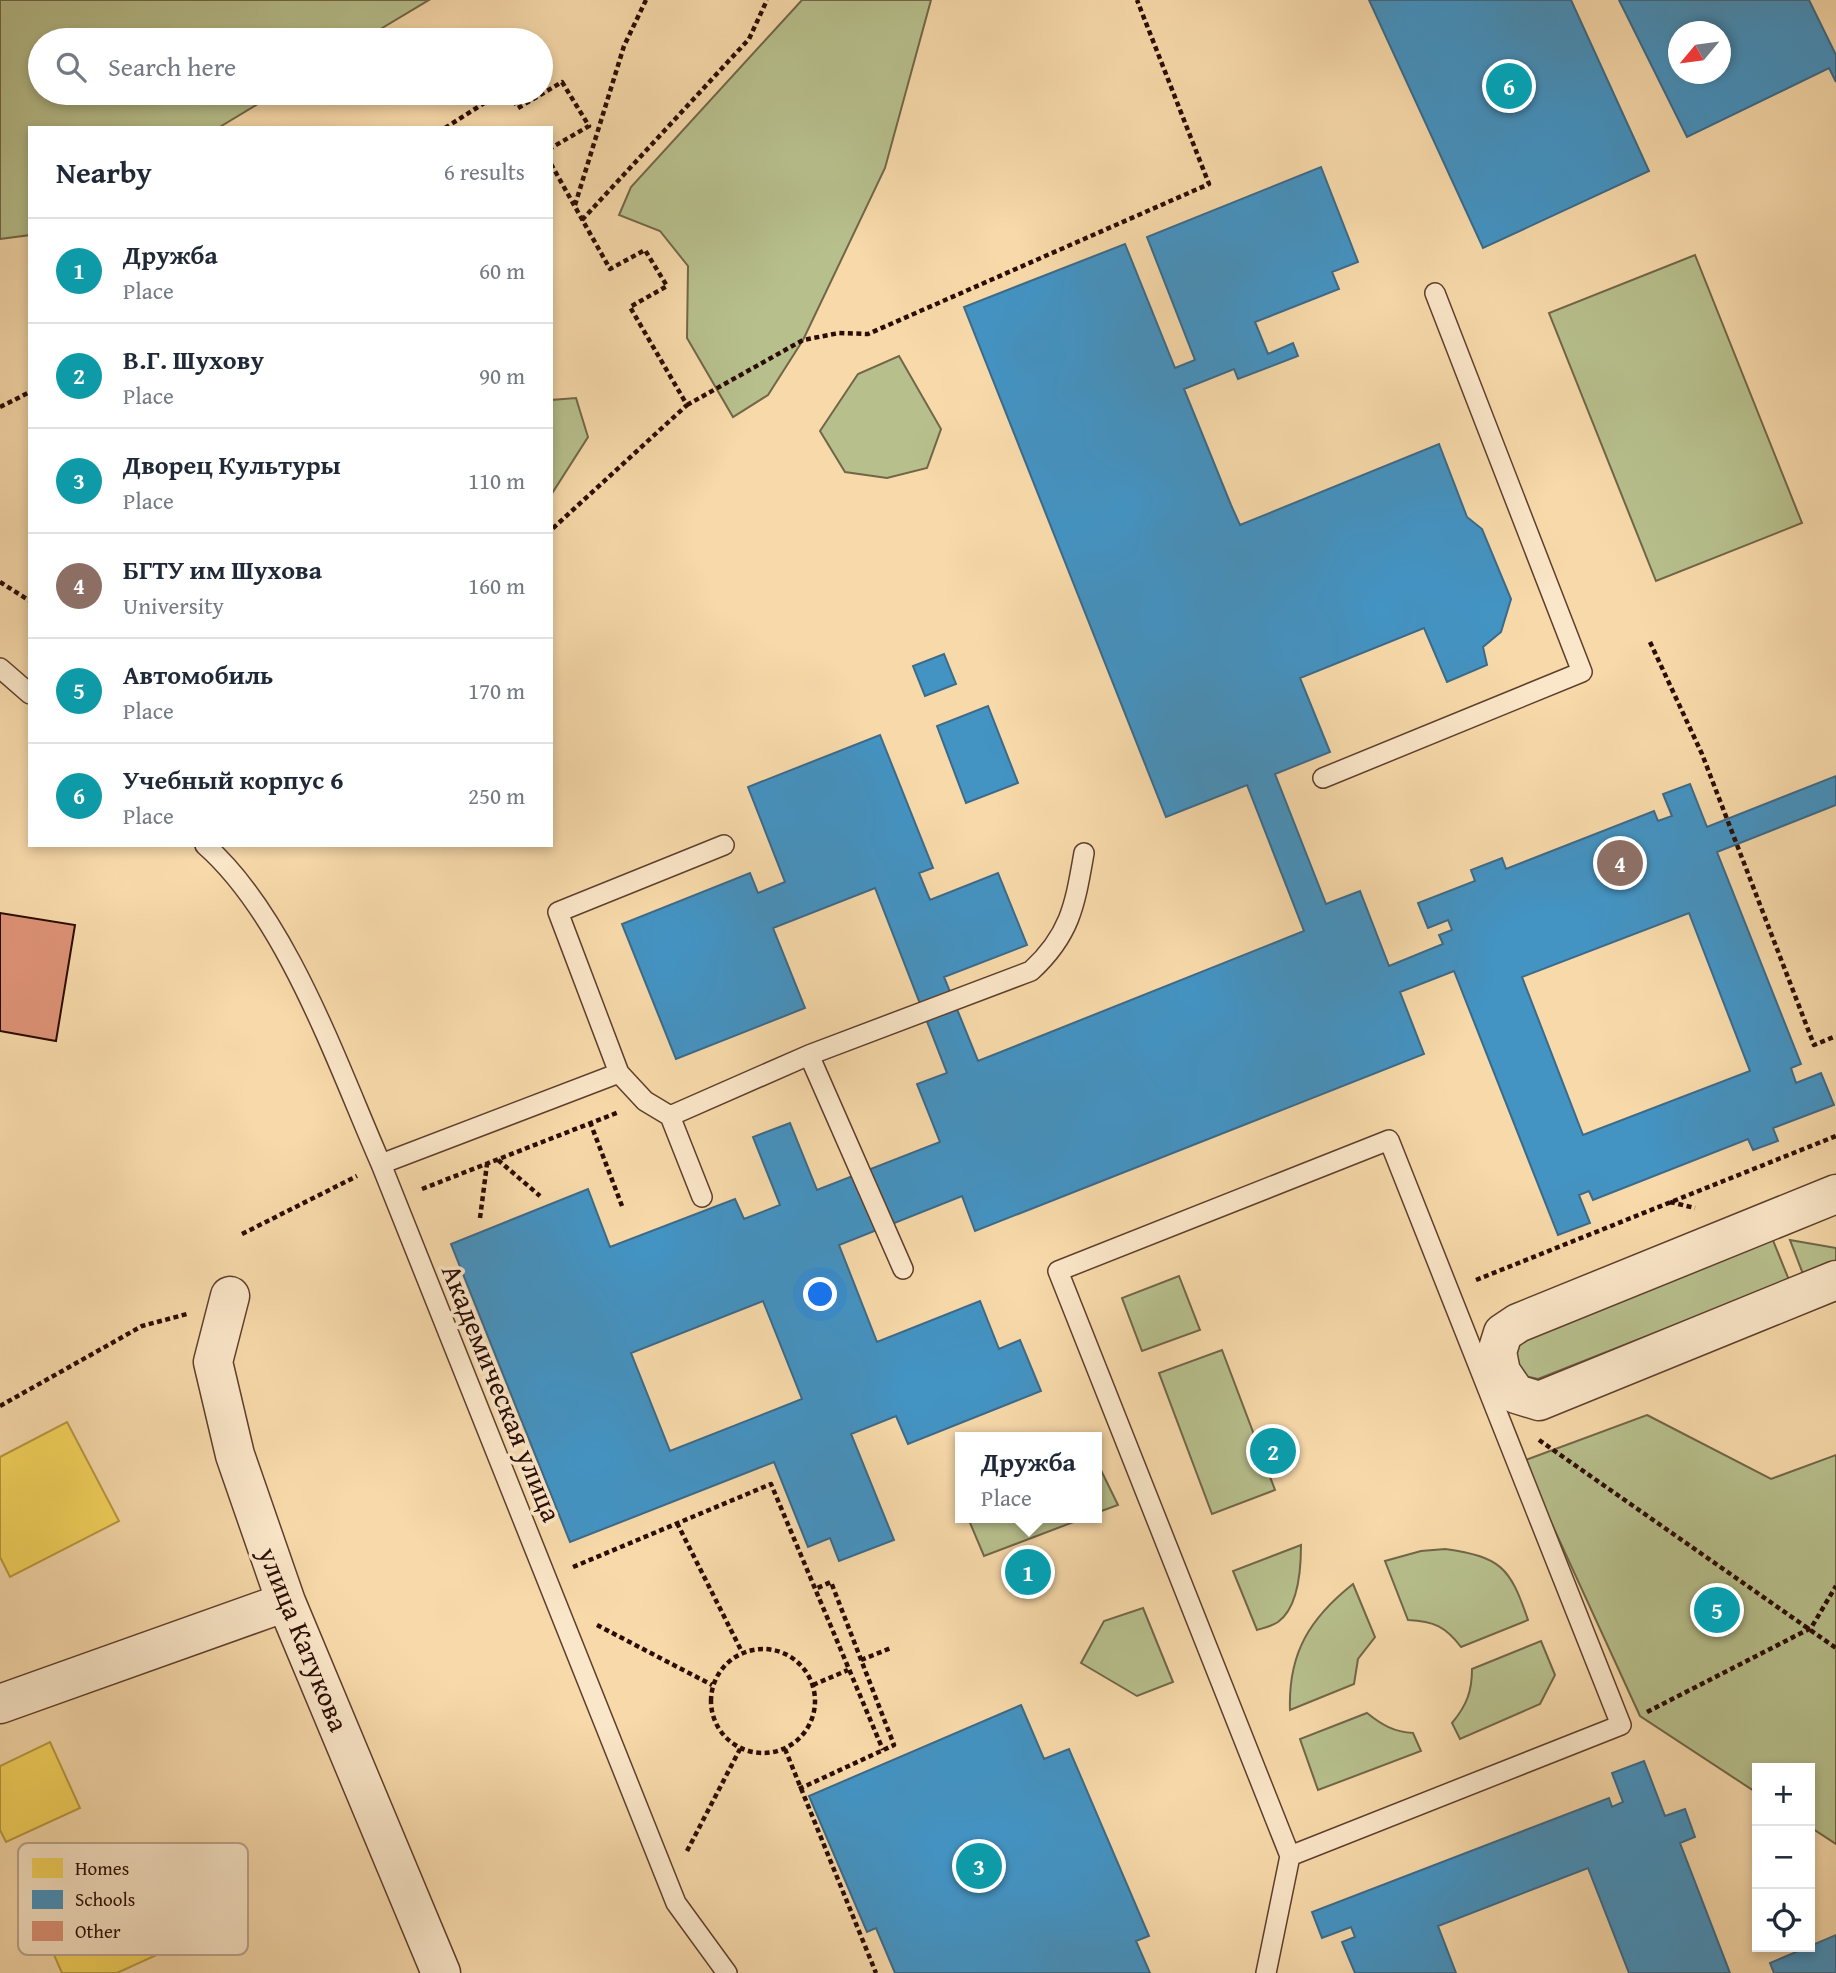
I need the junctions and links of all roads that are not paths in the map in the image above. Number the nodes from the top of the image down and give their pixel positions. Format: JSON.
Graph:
{"nodes":[{"id":1,"x":1435,"y":293,"type":"dead end"},
{"id":2,"x":0,"y":668,"type":"edge"},
{"id":3,"x":28,"y":692,"type":"edge"},
{"id":4,"x":1322,"y":778,"type":"dead end"},
{"id":5,"x":724,"y":845,"type":"dead end"},
{"id":6,"x":207,"y":847,"type":"edge"},
{"id":7,"x":1084,"y":853,"type":"dead end"},
{"id":8,"x":809,"y":1055,"type":"junction"},
{"id":9,"x":619,"y":1073,"type":"junction"},
{"id":10,"x":670,"y":1116,"type":"junction"},
{"id":11,"x":381,"y":1164,"type":"junction"},
{"id":12,"x":1836,"y":1194,"type":"edge"},
{"id":13,"x":702,"y":1198,"type":"dead end"},
{"id":14,"x":903,"y":1269,"type":"dead end"},
{"id":15,"x":1836,"y":1280,"type":"edge"},
{"id":16,"x":230,"y":1296,"type":"dead end"},
{"id":17,"x":286,"y":1602,"type":"junction"},
{"id":18,"x":0,"y":1704,"type":"edge"},
{"id":19,"x":1290,"y":1856,"type":"junction"},
{"id":20,"x":441,"y":1973,"type":"edge"},
{"id":21,"x":727,"y":1973,"type":"edge"},
{"id":22,"x":1266,"y":1973,"type":"edge"}],
"edges":[{"from":1,"to":4,"type":"lane"},
{"from":2,"to":3,"type":"lane"},
{"from":5,"to":9,"type":"lane"},
{"from":6,"to":11,"type":"lane","name":"Академическая улица"},
{"from":7,"to":8,"type":"lane"},
{"from":8,"to":10,"type":"lane"},
{"from":8,"to":14,"type":"lane"},
{"from":9,"to":10,"type":"lane"},
{"from":9,"to":11,"type":"lane"},
{"from":10,"to":13,"type":"lane"},
{"from":11,"to":21,"type":"lane","name":"Академическая улица"},
{"from":12,"to":15,"type":"street"},
{"from":16,"to":17,"type":"street","name":"улица Катукова"},
{"from":17,"to":18,"type":"street"},
{"from":17,"to":20,"type":"street","name":"улица Катукова"},
{"from":19,"to":19,"type":"lane"},
{"from":19,"to":22,"type":"lane"}]}
